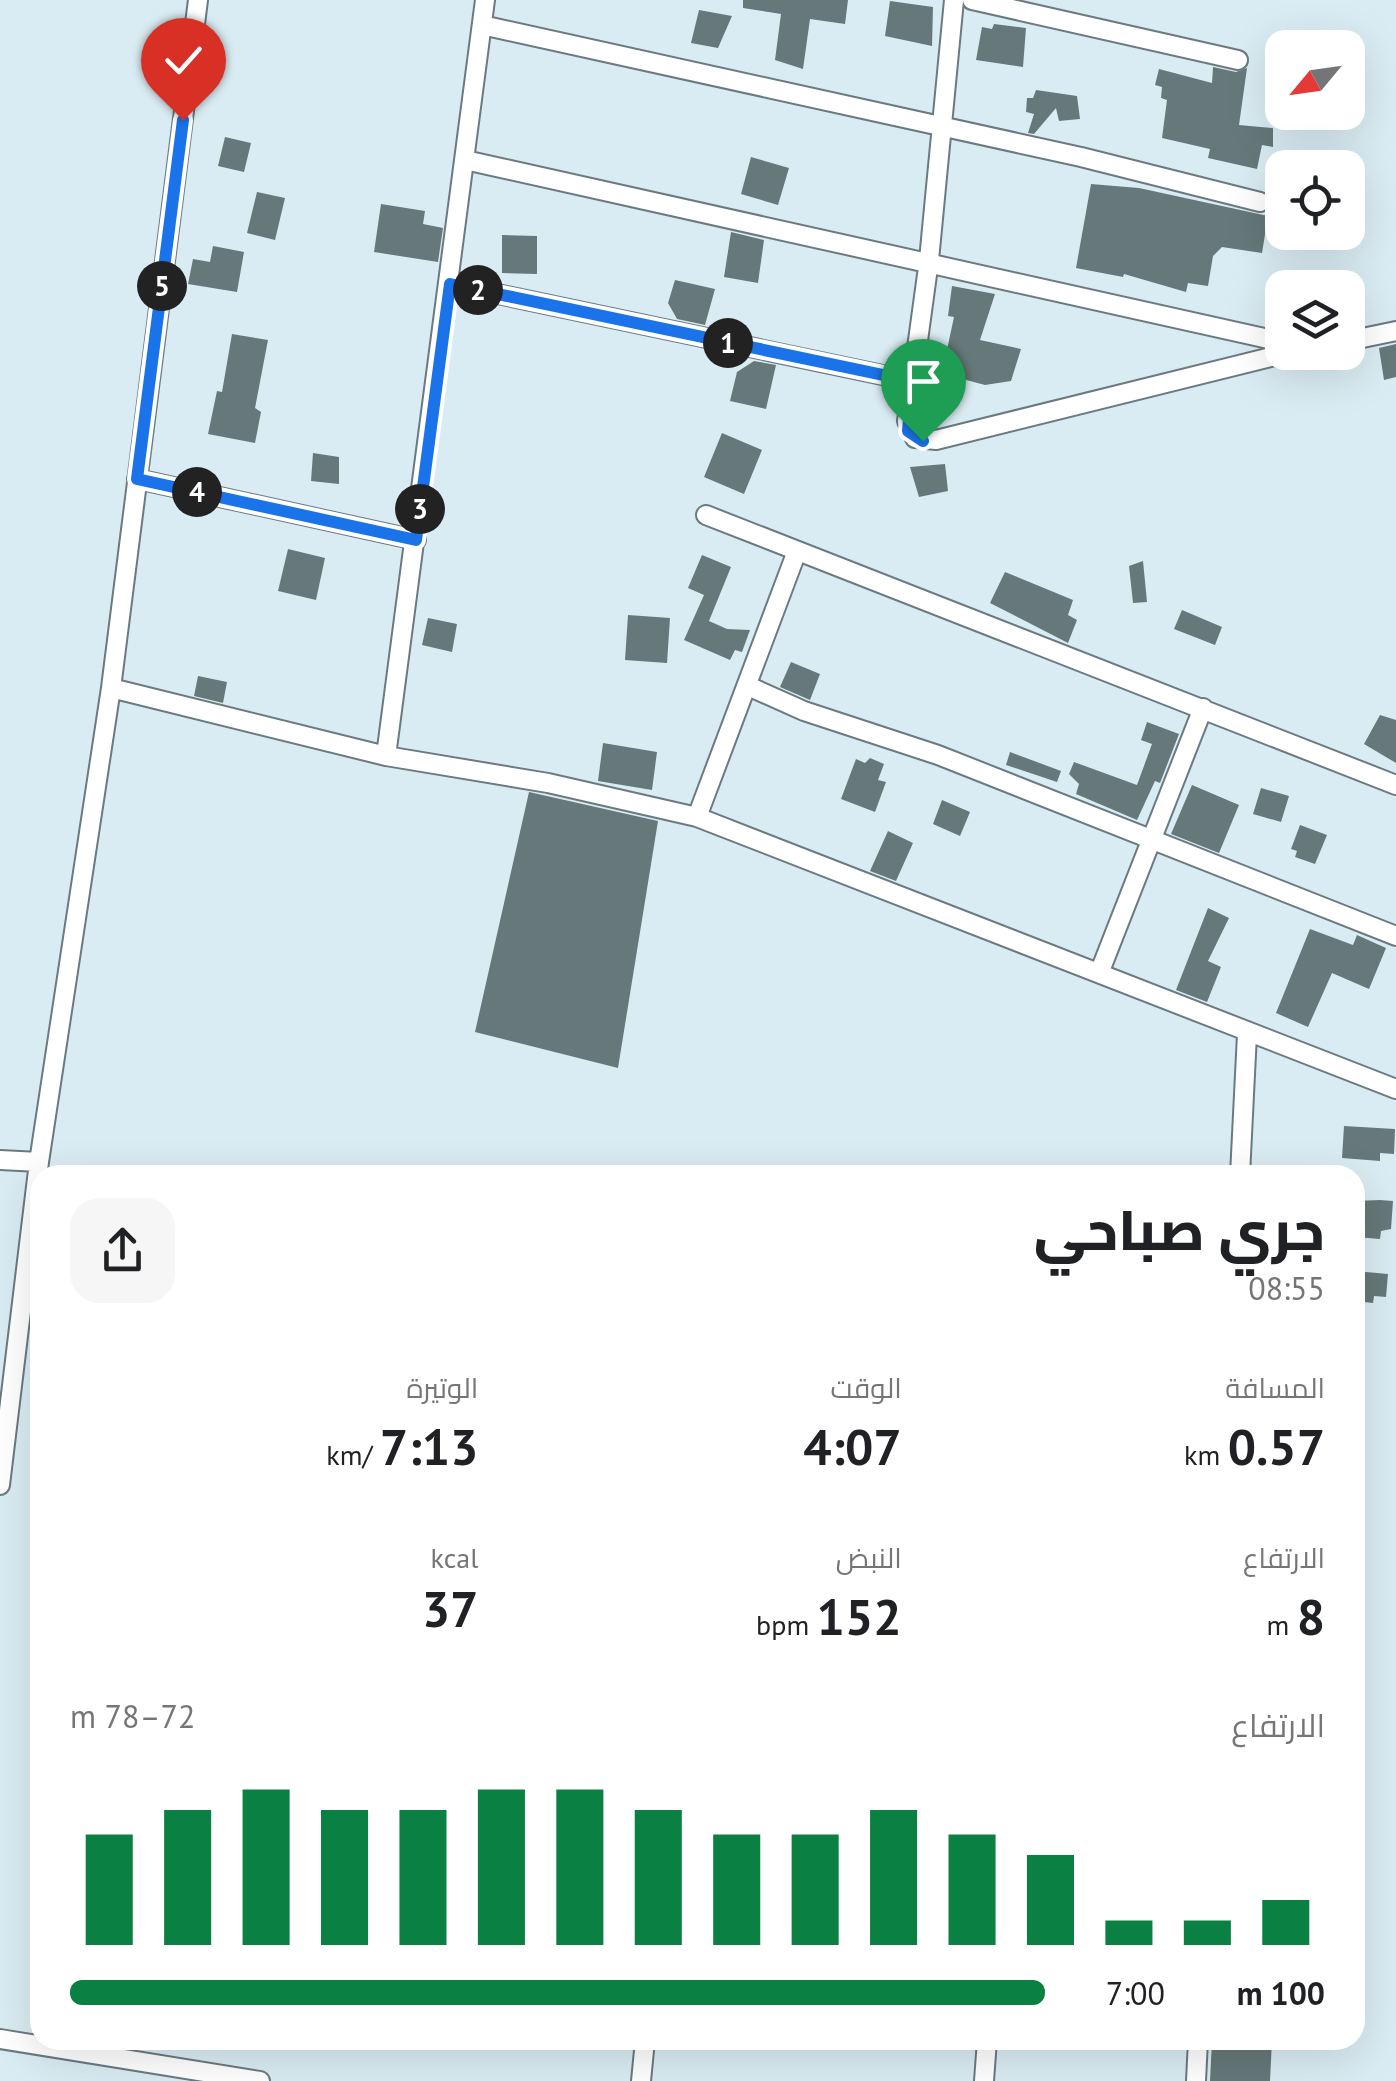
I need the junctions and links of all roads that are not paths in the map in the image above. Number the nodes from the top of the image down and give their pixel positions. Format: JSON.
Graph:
{"nodes":[{"id":1,"x":198,"y":0,"type":"edge"},
{"id":2,"x":485,"y":0,"type":"edge"},
{"id":3,"x":954,"y":0,"type":"edge"},
{"id":4,"x":972,"y":0,"type":"edge"},
{"id":5,"x":482,"y":26,"type":"junction"},
{"id":6,"x":1238,"y":60,"type":"dead end"},
{"id":7,"x":942,"y":128,"type":"junction"},
{"id":8,"x":465,"y":160,"type":"junction"},
{"id":9,"x":1260,"y":202,"type":"dead end"},
{"id":10,"x":929,"y":260,"type":"junction"},
{"id":11,"x":450,"y":284,"type":"junction"},
{"id":12,"x":1396,"y":331,"type":"edge"},
{"id":13,"x":1365,"y":337,"type":"edge"},
{"id":14,"x":1265,"y":338,"type":"edge"},
{"id":15,"x":1265,"y":358,"type":"edge"},
{"id":16,"x":912,"y":381,"type":"junction"},
{"id":17,"x":137,"y":479,"type":"junction"},
{"id":18,"x":706,"y":515,"type":"dead end"},
{"id":19,"x":416,"y":540,"type":"junction"},
{"id":20,"x":797,"y":551,"type":"junction"},
{"id":21,"x":748,"y":686,"type":"junction"},
{"id":22,"x":111,"y":688,"type":"junction"},
{"id":23,"x":1204,"y":708,"type":"junction"},
{"id":24,"x":386,"y":756,"type":"junction"},
{"id":25,"x":1396,"y":784,"type":"edge"},
{"id":26,"x":696,"y":816,"type":"junction"},
{"id":27,"x":1152,"y":839,"type":"junction"},
{"id":28,"x":1396,"y":936,"type":"edge"},
{"id":29,"x":1100,"y":971,"type":"junction"},
{"id":30,"x":1248,"y":1034,"type":"junction"},
{"id":31,"x":1396,"y":1089,"type":"edge"},
{"id":32,"x":0,"y":1160,"type":"edge"},
{"id":33,"x":39,"y":1162,"type":"junction"},
{"id":34,"x":39,"y":1165,"type":"edge"},
{"id":35,"x":1241,"y":1165,"type":"edge"},
{"id":36,"x":30,"y":1284,"type":"edge"},
{"id":37,"x":0,"y":1485,"type":"edge"},
{"id":38,"x":0,"y":2039,"type":"edge"},
{"id":39,"x":30,"y":2044,"type":"edge"},
{"id":40,"x":68,"y":2050,"type":"edge"},
{"id":41,"x":645,"y":2050,"type":"edge"},
{"id":42,"x":986,"y":2050,"type":"edge"},
{"id":43,"x":1198,"y":2050,"type":"edge"},
{"id":44,"x":260,"y":2081,"type":"edge"},
{"id":45,"x":641,"y":2081,"type":"edge"},
{"id":46,"x":984,"y":2081,"type":"edge"},
{"id":47,"x":1196,"y":2081,"type":"edge"}],
"edges":[{"from":1,"to":17,"type":"street"},
{"from":2,"to":5,"type":"street"},
{"from":3,"to":7,"type":"street"},
{"from":4,"to":6,"type":"street"},
{"from":5,"to":7,"type":"street"},
{"from":5,"to":8,"type":"street"},
{"from":7,"to":9,"type":"street"},
{"from":7,"to":10,"type":"street"},
{"from":8,"to":10,"type":"street"},
{"from":8,"to":11,"type":"street"},
{"from":10,"to":14,"type":"street"},
{"from":10,"to":16,"type":"street"},
{"from":11,"to":16,"type":"street"},
{"from":11,"to":19,"type":"street"},
{"from":12,"to":13,"type":"street"},
{"from":15,"to":16,"type":"street"},
{"from":17,"to":19,"type":"street"},
{"from":17,"to":22,"type":"street"},
{"from":18,"to":20,"type":"street"},
{"from":19,"to":24,"type":"street"},
{"from":20,"to":21,"type":"street"},
{"from":20,"to":23,"type":"street"},
{"from":21,"to":26,"type":"street"},
{"from":21,"to":27,"type":"street"},
{"from":22,"to":24,"type":"street"},
{"from":22,"to":33,"type":"street"},
{"from":23,"to":25,"type":"street"},
{"from":23,"to":27,"type":"street"},
{"from":24,"to":26,"type":"street"},
{"from":26,"to":29,"type":"street"},
{"from":27,"to":28,"type":"street"},
{"from":27,"to":29,"type":"street"},
{"from":29,"to":30,"type":"street"},
{"from":30,"to":31,"type":"street"},
{"from":30,"to":35,"type":"street"},
{"from":32,"to":33,"type":"street"},
{"from":33,"to":34,"type":"street"},
{"from":36,"to":37,"type":"street"},
{"from":38,"to":39,"type":"street"},
{"from":40,"to":44,"type":"street"},
{"from":41,"to":45,"type":"street"},
{"from":42,"to":46,"type":"street"},
{"from":43,"to":47,"type":"street"}]}
